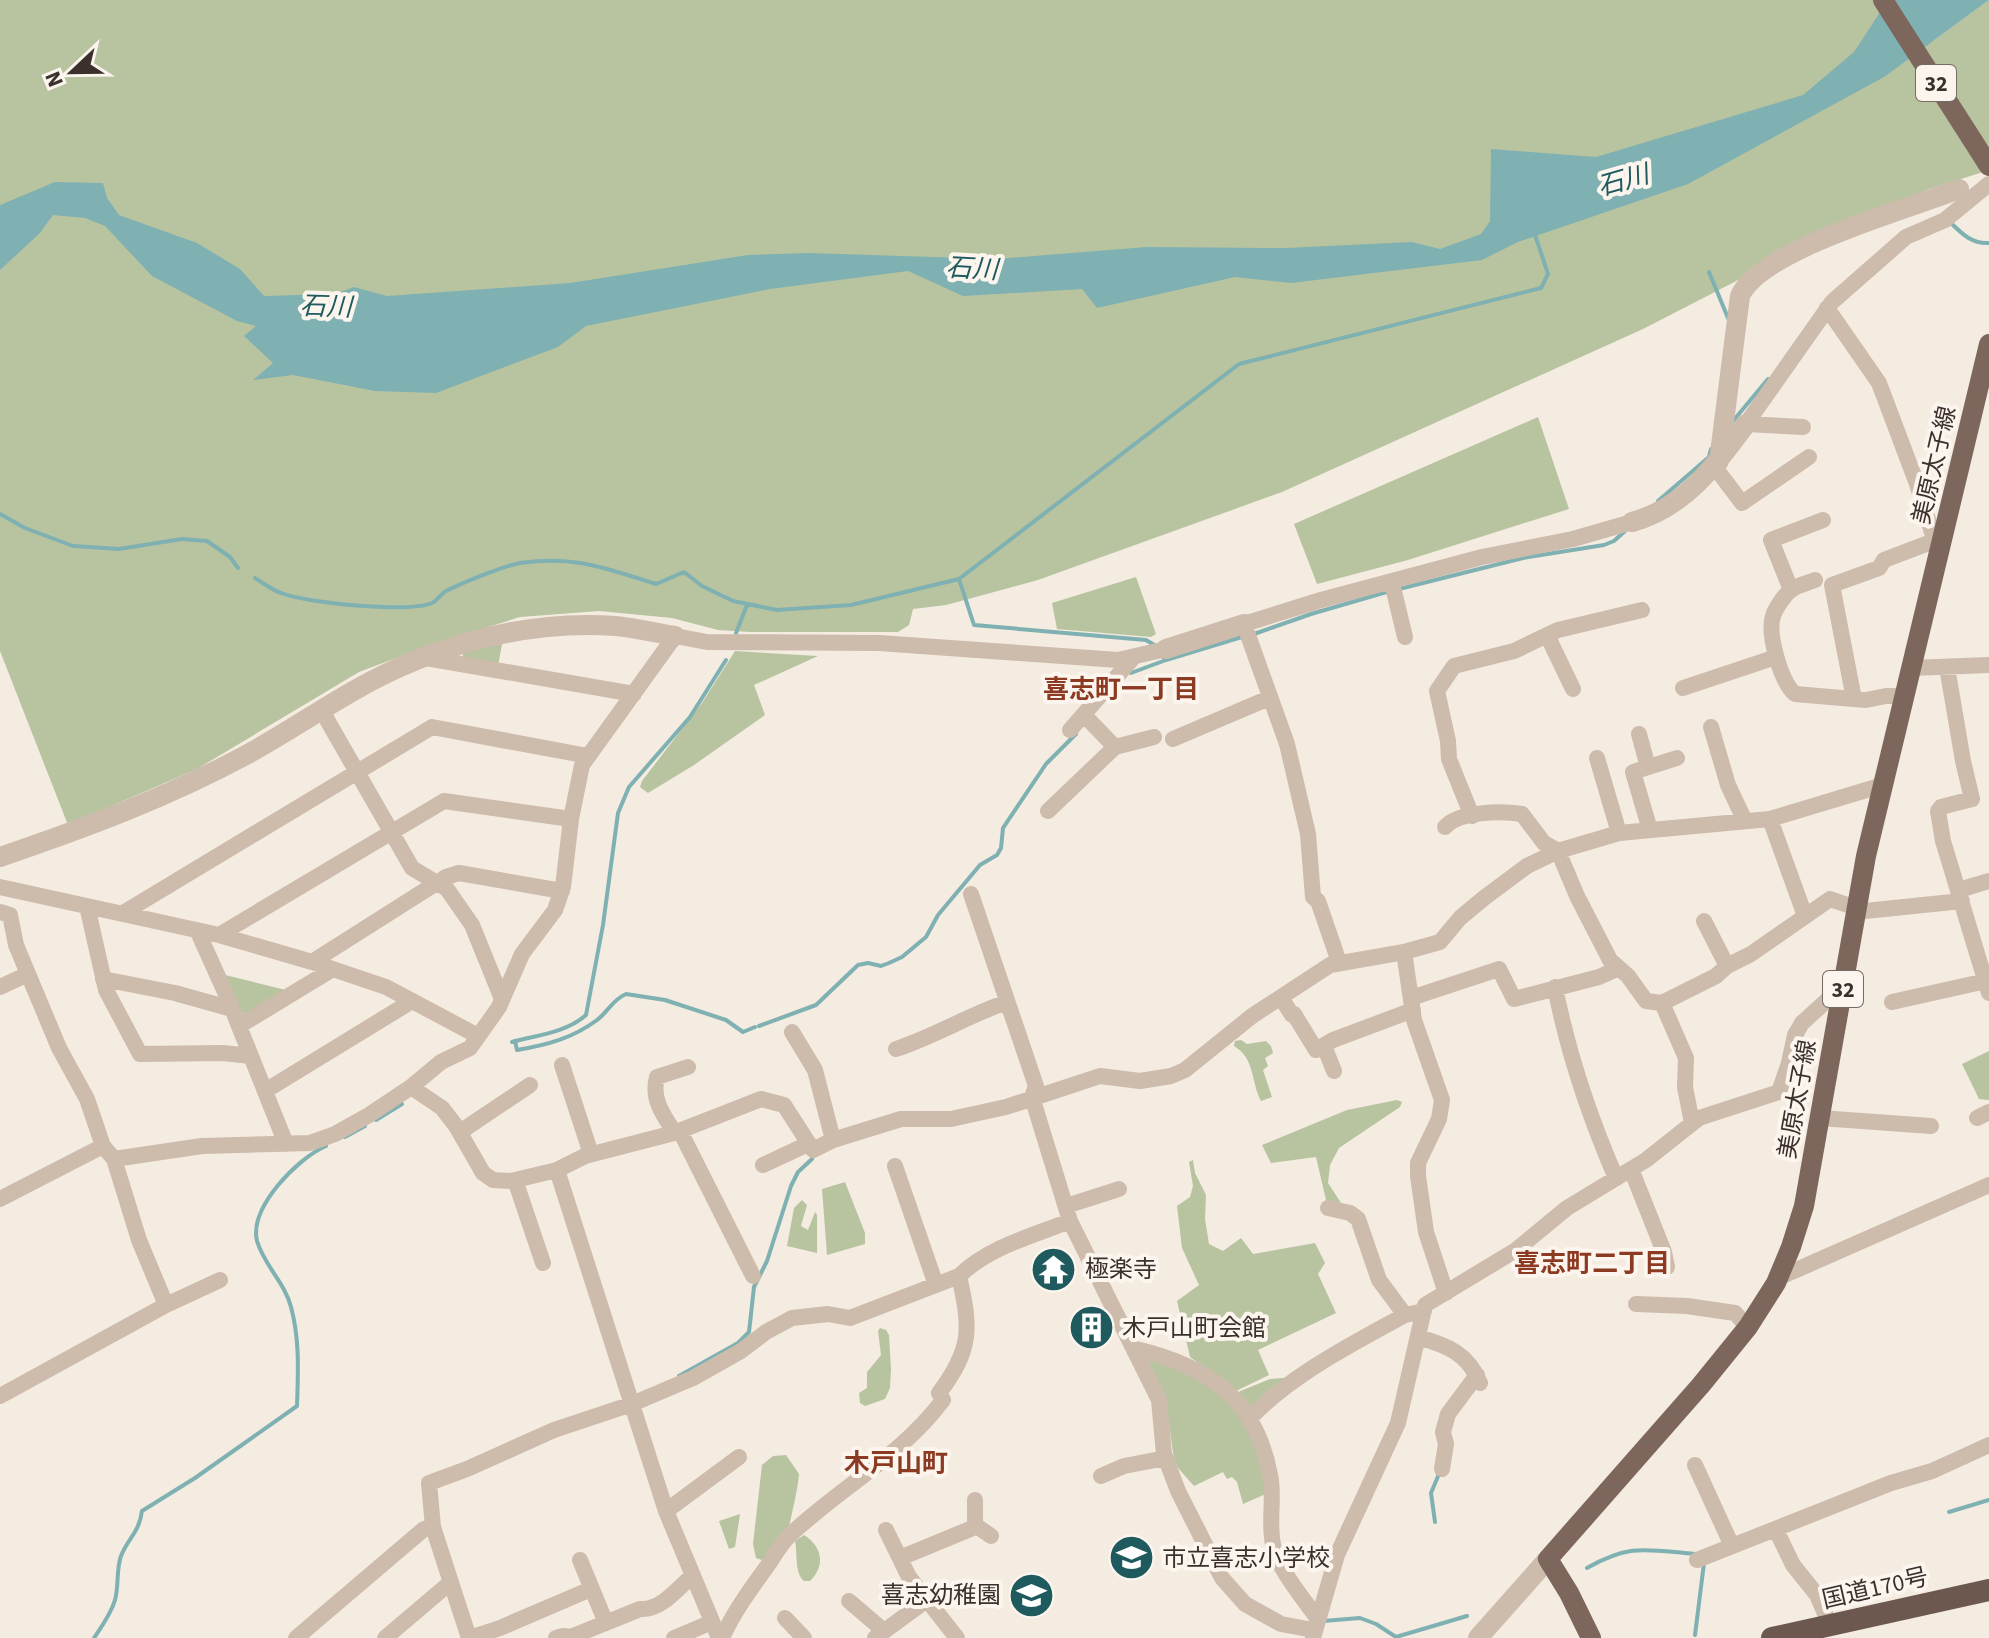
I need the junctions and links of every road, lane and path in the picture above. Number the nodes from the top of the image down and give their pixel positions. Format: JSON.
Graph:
{"nodes":[{"id":1,"x":1883,"y":0,"type":"edge"},
{"id":2,"x":1989,"y":166,"type":"edge"},
{"id":3,"x":1989,"y":182,"type":"edge"},
{"id":4,"x":1959,"y":189,"type":"joint"},
{"id":5,"x":1827,"y":308,"type":"junction"},
{"id":6,"x":1989,"y":344,"type":"edge"},
{"id":7,"x":1746,"y":424,"type":"junction"},
{"id":8,"x":1803,"y":427,"type":"dead end"},
{"id":9,"x":1809,"y":457,"type":"dead end"},
{"id":10,"x":1717,"y":463,"type":"junction"},
{"id":11,"x":1823,"y":520,"type":"dead end"},
{"id":12,"x":1632,"y":522,"type":"joint"},
{"id":13,"x":1936,"y":548,"type":"junction"},
{"id":14,"x":1815,"y":580,"type":"dead end"},
{"id":15,"x":1393,"y":589,"type":"junction"},
{"id":16,"x":1791,"y":590,"type":"junction"},
{"id":17,"x":1642,"y":610,"type":"dead end"},
{"id":18,"x":1244,"y":624,"type":"junction"},
{"id":19,"x":1547,"y":635,"type":"junction"},
{"id":20,"x":675,"y":636,"type":"junction"},
{"id":21,"x":1405,"y":637,"type":"dead end"},
{"id":22,"x":1166,"y":649,"type":"joint"},
{"id":23,"x":1776,"y":657,"type":"junction"},
{"id":24,"x":426,"y":658,"type":"junction"},
{"id":25,"x":1133,"y":658,"type":"junction"},
{"id":26,"x":1989,"y":665,"type":"edge"},
{"id":27,"x":1947,"y":667,"type":"junction"},
{"id":28,"x":1911,"y":668,"type":"junction"},
{"id":29,"x":1683,"y":688,"type":"dead end"},
{"id":30,"x":1573,"y":689,"type":"dead end"},
{"id":31,"x":634,"y":694,"type":"junction"},
{"id":32,"x":1904,"y":696,"type":"junction"},
{"id":33,"x":1269,"y":698,"type":"junction"},
{"id":34,"x":1854,"y":699,"type":"junction"},
{"id":35,"x":322,"y":711,"type":"junction"},
{"id":36,"x":1084,"y":715,"type":"junction"},
{"id":37,"x":1711,"y":727,"type":"dead end"},
{"id":38,"x":1070,"y":730,"type":"dead end"},
{"id":39,"x":1639,"y":734,"type":"dead end"},
{"id":40,"x":1154,"y":737,"type":"dead end"},
{"id":41,"x":1173,"y":739,"type":"dead end"},
{"id":42,"x":1115,"y":747,"type":"junction"},
{"id":43,"x":588,"y":756,"type":"junction"},
{"id":44,"x":1597,"y":758,"type":"dead end"},
{"id":45,"x":1677,"y":758,"type":"dead end"},
{"id":46,"x":1648,"y":767,"type":"junction"},
{"id":47,"x":357,"y":772,"type":"junction"},
{"id":48,"x":1883,"y":785,"type":"junction"},
{"id":49,"x":1048,"y":811,"type":"dead end"},
{"id":50,"x":1472,"y":816,"type":"junction"},
{"id":51,"x":571,"y":819,"type":"junction"},
{"id":52,"x":1770,"y":819,"type":"junction"},
{"id":53,"x":1745,"y":821,"type":"junction"},
{"id":54,"x":1445,"y":827,"type":"dead end"},
{"id":55,"x":1650,"y":830,"type":"junction"},
{"id":56,"x":392,"y":832,"type":"junction"},
{"id":57,"x":1619,"y":833,"type":"junction"},
{"id":58,"x":1558,"y":851,"type":"junction"},
{"id":59,"x":0,"y":857,"type":"edge"},
{"id":60,"x":1989,"y":881,"type":"edge"},
{"id":61,"x":437,"y":883,"type":"junction"},
{"id":62,"x":0,"y":887,"type":"edge"},
{"id":63,"x":562,"y":891,"type":"junction"},
{"id":64,"x":971,"y":894,"type":"dead end"},
{"id":65,"x":1960,"y":896,"type":"junction"},
{"id":66,"x":87,"y":906,"type":"junction"},
{"id":67,"x":1856,"y":908,"type":"junction"},
{"id":68,"x":0,"y":912,"type":"edge"},
{"id":69,"x":123,"y":913,"type":"junction"},
{"id":70,"x":1805,"y":916,"type":"junction"},
{"id":71,"x":1704,"y":921,"type":"dead end"},
{"id":72,"x":197,"y":930,"type":"junction"},
{"id":73,"x":219,"y":935,"type":"junction"},
{"id":74,"x":8,"y":944,"type":"edge"},
{"id":75,"x":1404,"y":952,"type":"junction"},
{"id":76,"x":312,"y":962,"type":"junction"},
{"id":77,"x":1339,"y":962,"type":"junction"},
{"id":78,"x":1727,"y":966,"type":"junction"},
{"id":79,"x":1619,"y":968,"type":"junction"},
{"id":80,"x":333,"y":969,"type":"junction"},
{"id":81,"x":28,"y":974,"type":"junction"},
{"id":82,"x":1986,"y":977,"type":"edge"},
{"id":83,"x":103,"y":979,"type":"junction"},
{"id":84,"x":1844,"y":985,"type":"junction"},
{"id":85,"x":0,"y":987,"type":"edge"},
{"id":86,"x":1555,"y":987,"type":"junction"},
{"id":87,"x":502,"y":999,"type":"junction"},
{"id":88,"x":1282,"y":999,"type":"junction"},
{"id":89,"x":412,"y":1001,"type":"junction"},
{"id":90,"x":1007,"y":1002,"type":"junction"},
{"id":91,"x":1892,"y":1002,"type":"dead end"},
{"id":92,"x":1662,"y":1003,"type":"junction"},
{"id":93,"x":1412,"y":1004,"type":"junction"},
{"id":94,"x":232,"y":1009,"type":"junction"},
{"id":95,"x":239,"y":1026,"type":"junction"},
{"id":96,"x":792,"y":1032,"type":"dead end"},
{"id":97,"x":478,"y":1036,"type":"junction"},
{"id":98,"x":1324,"y":1046,"type":"junction"},
{"id":99,"x":896,"y":1049,"type":"dead end"},
{"id":100,"x":251,"y":1056,"type":"junction"},
{"id":101,"x":562,"y":1065,"type":"dead end"},
{"id":102,"x":688,"y":1067,"type":"dead end"},
{"id":103,"x":1334,"y":1071,"type":"dead end"},
{"id":104,"x":530,"y":1085,"type":"dead end"},
{"id":105,"x":411,"y":1087,"type":"junction"},
{"id":106,"x":265,"y":1091,"type":"junction"},
{"id":107,"x":1032,"y":1097,"type":"junction"},
{"id":108,"x":1820,"y":1118,"type":"junction"},
{"id":109,"x":1692,"y":1123,"type":"junction"},
{"id":110,"x":1931,"y":1126,"type":"dead end"},
{"id":111,"x":460,"y":1132,"type":"junction"},
{"id":112,"x":677,"y":1132,"type":"junction"},
{"id":113,"x":833,"y":1140,"type":"junction"},
{"id":114,"x":286,"y":1144,"type":"junction"},
{"id":115,"x":808,"y":1144,"type":"junction"},
{"id":116,"x":108,"y":1153,"type":"junction"},
{"id":117,"x":591,"y":1154,"type":"junction"},
{"id":118,"x":763,"y":1165,"type":"dead end"},
{"id":119,"x":895,"y":1166,"type":"dead end"},
{"id":120,"x":557,"y":1170,"type":"junction"},
{"id":121,"x":1624,"y":1174,"type":"junction"},
{"id":122,"x":515,"y":1180,"type":"junction"},
{"id":123,"x":1989,"y":1185,"type":"edge"},
{"id":124,"x":1119,"y":1189,"type":"dead end"},
{"id":125,"x":0,"y":1199,"type":"edge"},
{"id":126,"x":1328,"y":1208,"type":"dead end"},
{"id":127,"x":1068,"y":1213,"type":"junction"},
{"id":128,"x":543,"y":1263,"type":"dead end"},
{"id":129,"x":1667,"y":1267,"type":"dead end"},
{"id":130,"x":753,"y":1276,"type":"dead end"},
{"id":131,"x":959,"y":1276,"type":"junction"},
{"id":132,"x":1778,"y":1278,"type":"junction"},
{"id":133,"x":220,"y":1280,"type":"dead end"},
{"id":134,"x":936,"y":1285,"type":"junction"},
{"id":135,"x":1446,"y":1293,"type":"junction"},
{"id":136,"x":1636,"y":1304,"type":"dead end"},
{"id":137,"x":166,"y":1305,"type":"junction"},
{"id":138,"x":1424,"y":1311,"type":"junction"},
{"id":139,"x":1405,"y":1315,"type":"junction"},
{"id":140,"x":1748,"y":1327,"type":"dead end"},
{"id":141,"x":1418,"y":1337,"type":"junction"},
{"id":142,"x":1136,"y":1349,"type":"junction"},
{"id":143,"x":0,"y":1396,"type":"edge"},
{"id":144,"x":632,"y":1404,"type":"junction"},
{"id":145,"x":1251,"y":1417,"type":"junction"},
{"id":146,"x":1989,"y":1445,"type":"edge"},
{"id":147,"x":739,"y":1457,"type":"dead end"},
{"id":148,"x":1166,"y":1458,"type":"junction"},
{"id":149,"x":1695,"y":1465,"type":"dead end"},
{"id":150,"x":1442,"y":1469,"type":"dead end"},
{"id":151,"x":1101,"y":1476,"type":"dead end"},
{"id":152,"x":975,"y":1500,"type":"dead end"},
{"id":153,"x":666,"y":1511,"type":"junction"},
{"id":154,"x":433,"y":1527,"type":"junction"},
{"id":155,"x":975,"y":1527,"type":"junction"},
{"id":156,"x":886,"y":1530,"type":"dead end"},
{"id":157,"x":1776,"y":1530,"type":"junction"},
{"id":158,"x":991,"y":1536,"type":"dead end"},
{"id":159,"x":1732,"y":1546,"type":"junction"},
{"id":160,"x":900,"y":1558,"type":"junction"},
{"id":161,"x":1548,"y":1559,"type":"junction"},
{"id":162,"x":580,"y":1560,"type":"dead end"},
{"id":163,"x":1697,"y":1560,"type":"dead end"},
{"id":164,"x":693,"y":1575,"type":"junction"},
{"id":165,"x":451,"y":1582,"type":"junction"},
{"id":166,"x":591,"y":1589,"type":"junction"},
{"id":167,"x":1989,"y":1590,"type":"edge"},
{"id":168,"x":928,"y":1599,"type":"junction"},
{"id":169,"x":849,"y":1601,"type":"dead end"},
{"id":170,"x":785,"y":1618,"type":"dead end"},
{"id":171,"x":606,"y":1623,"type":"junction"},
{"id":172,"x":1830,"y":1625,"type":"junction"},
{"id":173,"x":1314,"y":1628,"type":"edge"},
{"id":174,"x":502,"y":1633,"type":"edge"},
{"id":175,"x":718,"y":1633,"type":"edge"},
{"id":176,"x":880,"y":1634,"type":"edge"},
{"id":177,"x":296,"y":1638,"type":"edge"},
{"id":178,"x":385,"y":1638,"type":"edge"},
{"id":179,"x":469,"y":1638,"type":"edge"},
{"id":180,"x":556,"y":1638,"type":"edge"},
{"id":181,"x":674,"y":1638,"type":"edge"},
{"id":182,"x":804,"y":1638,"type":"edge"},
{"id":183,"x":957,"y":1638,"type":"edge"},
{"id":184,"x":1478,"y":1638,"type":"edge"},
{"id":185,"x":1591,"y":1638,"type":"edge"},
{"id":186,"x":1772,"y":1638,"type":"edge"}],
"edges":[{"from":1,"to":2,"type":"main road","number":"32"},
{"from":3,"to":4,"type":"street"},
{"from":3,"to":5,"type":"street"},
{"from":4,"to":10,"type":"street"},
{"from":5,"to":7,"type":"street"},
{"from":5,"to":13,"type":"street"},
{"from":6,"to":13,"type":"main road","name":"美原太子線","number":"32"},
{"from":7,"to":8,"type":"street"},
{"from":7,"to":10,"type":"street"},
{"from":9,"to":10,"type":"street"},
{"from":10,"to":12,"type":"street"},
{"from":11,"to":16,"type":"street"},
{"from":12,"to":15,"type":"street"},
{"from":13,"to":28,"type":"main road","name":"美原太子線","number":"32"},
{"from":13,"to":34,"type":"street"},
{"from":14,"to":16,"type":"street"},
{"from":15,"to":18,"type":"street"},
{"from":15,"to":21,"type":"street"},
{"from":16,"to":23,"type":"street"},
{"from":17,"to":19,"type":"street"},
{"from":18,"to":22,"type":"street"},
{"from":18,"to":33,"type":"street"},
{"from":19,"to":30,"type":"street"},
{"from":19,"to":50,"type":"street"},
{"from":20,"to":24,"type":"street"},
{"from":20,"to":25,"type":"street"},
{"from":20,"to":31,"type":"street"},
{"from":22,"to":25,"type":"street"},
{"from":23,"to":29,"type":"street"},
{"from":23,"to":34,"type":"street"},
{"from":24,"to":31,"type":"street"},
{"from":24,"to":35,"type":"street"},
{"from":25,"to":36,"type":"street"},
{"from":26,"to":27,"type":"street"},
{"from":27,"to":28,"type":"street"},
{"from":27,"to":65,"type":"street"},
{"from":28,"to":32,"type":"main road","name":"美原太子線","number":"32"},
{"from":31,"to":43,"type":"street"},
{"from":32,"to":34,"type":"street"},
{"from":32,"to":48,"type":"main road","name":"美原太子線","number":"32"},
{"from":33,"to":41,"type":"street"},
{"from":33,"to":77,"type":"street"},
{"from":35,"to":47,"type":"street"},
{"from":35,"to":59,"type":"street"},
{"from":36,"to":38,"type":"street"},
{"from":36,"to":42,"type":"street"},
{"from":37,"to":53,"type":"street"},
{"from":39,"to":46,"type":"street"},
{"from":40,"to":42,"type":"street"},
{"from":42,"to":49,"type":"street"},
{"from":43,"to":47,"type":"street"},
{"from":43,"to":51,"type":"street"},
{"from":44,"to":57,"type":"street"},
{"from":45,"to":46,"type":"street"},
{"from":46,"to":55,"type":"street"},
{"from":47,"to":56,"type":"street"},
{"from":47,"to":69,"type":"street"},
{"from":48,"to":52,"type":"street"},
{"from":48,"to":67,"type":"main road","name":"美原太子線","number":"32"},
{"from":50,"to":54,"type":"street"},
{"from":50,"to":58,"type":"street"},
{"from":51,"to":56,"type":"street"},
{"from":51,"to":63,"type":"street"},
{"from":52,"to":53,"type":"street"},
{"from":52,"to":70,"type":"street"},
{"from":53,"to":55,"type":"street"},
{"from":55,"to":57,"type":"street"},
{"from":56,"to":61,"type":"street"},
{"from":56,"to":73,"type":"street"},
{"from":57,"to":58,"type":"street"},
{"from":58,"to":75,"type":"street"},
{"from":58,"to":79,"type":"street"},
{"from":60,"to":65,"type":"street"},
{"from":61,"to":63,"type":"street"},
{"from":61,"to":76,"type":"street"},
{"from":61,"to":87,"type":"street"},
{"from":62,"to":66,"type":"street"},
{"from":63,"to":87,"type":"street"},
{"from":64,"to":90,"type":"street"},
{"from":65,"to":67,"type":"street"},
{"from":65,"to":82,"type":"street"},
{"from":66,"to":69,"type":"street"},
{"from":66,"to":83,"type":"street"},
{"from":67,"to":70,"type":"street"},
{"from":67,"to":84,"type":"main road","name":"美原太子線","number":"32"},
{"from":68,"to":74,"type":"street"},
{"from":69,"to":72,"type":"street"},
{"from":70,"to":78,"type":"street"},
{"from":71,"to":78,"type":"street"},
{"from":72,"to":73,"type":"street"},
{"from":72,"to":94,"type":"street"},
{"from":73,"to":76,"type":"street"},
{"from":74,"to":81,"type":"street"},
{"from":75,"to":77,"type":"street"},
{"from":75,"to":93,"type":"street"},
{"from":76,"to":80,"type":"street"},
{"from":77,"to":88,"type":"street"},
{"from":78,"to":92,"type":"street"},
{"from":79,"to":86,"type":"street"},
{"from":79,"to":92,"type":"street"},
{"from":80,"to":89,"type":"street"},
{"from":80,"to":95,"type":"street"},
{"from":81,"to":85,"type":"street"},
{"from":81,"to":116,"type":"street"},
{"from":82,"to":91,"type":"street"},
{"from":83,"to":94,"type":"street"},
{"from":83,"to":100,"type":"street"},
{"from":84,"to":108,"type":"main road","name":"美原太子線","number":"32"},
{"from":84,"to":109,"type":"street"},
{"from":86,"to":93,"type":"street"},
{"from":86,"to":121,"type":"street"},
{"from":87,"to":97,"type":"street"},
{"from":88,"to":98,"type":"street"},
{"from":88,"to":107,"type":"street"},
{"from":89,"to":97,"type":"street"},
{"from":89,"to":106,"type":"street"},
{"from":90,"to":99,"type":"street"},
{"from":90,"to":107,"type":"street"},
{"from":92,"to":109,"type":"street"},
{"from":93,"to":98,"type":"street"},
{"from":93,"to":135,"type":"street"},
{"from":94,"to":95,"type":"street"},
{"from":95,"to":100,"type":"street"},
{"from":96,"to":113,"type":"street"},
{"from":97,"to":105,"type":"street"},
{"from":98,"to":103,"type":"street"},
{"from":100,"to":106,"type":"street"},
{"from":101,"to":117,"type":"street"},
{"from":102,"to":112,"type":"street"},
{"from":104,"to":111,"type":"street"},
{"from":105,"to":111,"type":"street"},
{"from":105,"to":114,"type":"street"},
{"from":106,"to":114,"type":"street"},
{"from":107,"to":113,"type":"street"},
{"from":107,"to":127,"type":"street"},
{"from":108,"to":110,"type":"street"},
{"from":108,"to":132,"type":"main road","name":"美原太子線","number":"32"},
{"from":109,"to":121,"type":"street"},
{"from":111,"to":122,"type":"street"},
{"from":112,"to":115,"type":"street"},
{"from":112,"to":117,"type":"street"},
{"from":112,"to":130,"type":"street"},
{"from":113,"to":115,"type":"street"},
{"from":114,"to":116,"type":"street"},
{"from":115,"to":118,"type":"street"},
{"from":116,"to":125,"type":"street"},
{"from":116,"to":137,"type":"street"},
{"from":117,"to":120,"type":"street"},
{"from":119,"to":134,"type":"street"},
{"from":120,"to":122,"type":"street"},
{"from":120,"to":144,"type":"street"},
{"from":121,"to":129,"type":"street"},
{"from":121,"to":135,"type":"street"},
{"from":122,"to":128,"type":"street"},
{"from":123,"to":132,"type":"street"},
{"from":124,"to":127,"type":"street"},
{"from":126,"to":139,"type":"street"},
{"from":127,"to":131,"type":"street"},
{"from":127,"to":142,"type":"street"},
{"from":131,"to":134,"type":"street"},
{"from":131,"to":175,"type":"street"},
{"from":132,"to":161,"type":"main road","name":"美原太子線","number":"32"},
{"from":133,"to":137,"type":"street"},
{"from":134,"to":144,"type":"street"},
{"from":135,"to":138,"type":"street"},
{"from":136,"to":140,"type":"street"},
{"from":137,"to":143,"type":"street"},
{"from":138,"to":139,"type":"street"},
{"from":138,"to":141,"type":"street"},
{"from":139,"to":145,"type":"street"},
{"from":141,"to":150,"type":"street"},
{"from":141,"to":173,"type":"street"},
{"from":142,"to":145,"type":"street"},
{"from":142,"to":148,"type":"street"},
{"from":144,"to":153,"type":"street"},
{"from":144,"to":154,"type":"street"},
{"from":145,"to":173,"type":"street"},
{"from":146,"to":157,"type":"street"},
{"from":147,"to":153,"type":"street"},
{"from":148,"to":151,"type":"street"},
{"from":148,"to":173,"type":"street"},
{"from":149,"to":159,"type":"street"},
{"from":152,"to":155,"type":"street"},
{"from":153,"to":164,"type":"street"},
{"from":154,"to":165,"type":"street"},
{"from":154,"to":177,"type":"street"},
{"from":155,"to":158,"type":"street"},
{"from":155,"to":160,"type":"street"},
{"from":156,"to":160,"type":"street"},
{"from":157,"to":159,"type":"street"},
{"from":157,"to":172,"type":"street"},
{"from":159,"to":163,"type":"street"},
{"from":160,"to":168,"type":"street"},
{"from":161,"to":184,"type":"street"},
{"from":161,"to":185,"type":"main road"},
{"from":162,"to":166,"type":"street"},
{"from":164,"to":171,"type":"street"},
{"from":164,"to":175,"type":"street"},
{"from":165,"to":178,"type":"street"},
{"from":165,"to":179,"type":"street"},
{"from":166,"to":171,"type":"street"},
{"from":166,"to":174,"type":"street"},
{"from":167,"to":172,"type":"highway","name":"国道170号"},
{"from":168,"to":176,"type":"street"},
{"from":168,"to":183,"type":"street"},
{"from":169,"to":176,"type":"street"},
{"from":170,"to":182,"type":"street"},
{"from":171,"to":180,"type":"street"},
{"from":172,"to":186,"type":"highway","name":"国道170号"},
{"from":174,"to":179,"type":"street"},
{"from":175,"to":181,"type":"street"}]}
